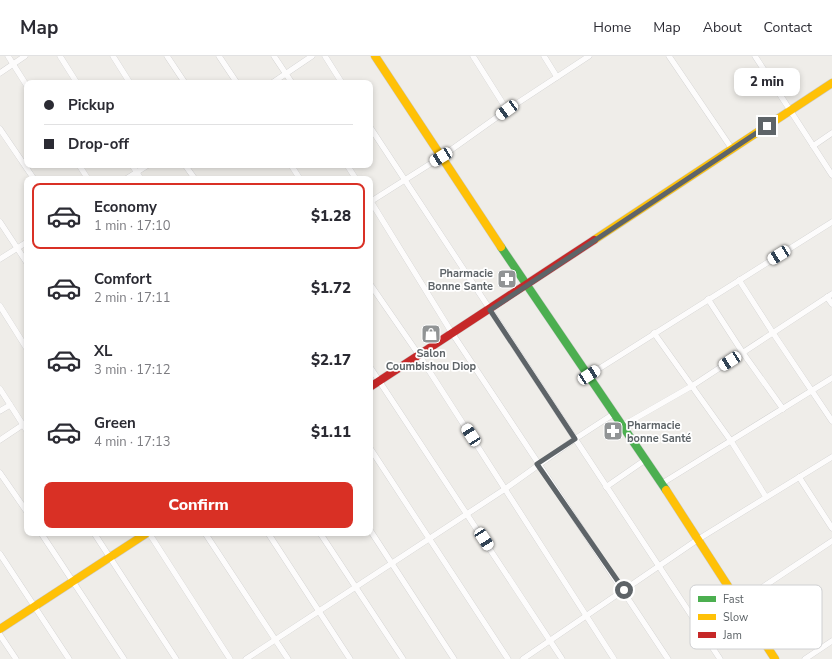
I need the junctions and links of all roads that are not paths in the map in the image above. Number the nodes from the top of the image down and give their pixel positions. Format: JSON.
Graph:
{"nodes":[{"id":1,"x":8,"y":56,"type":"edge"},
{"id":2,"x":25,"y":56,"type":"edge"},
{"id":3,"x":60,"y":56,"type":"edge"},
{"id":4,"x":113,"y":56,"type":"edge"},
{"id":5,"x":167,"y":56,"type":"edge"},
{"id":6,"x":219,"y":56,"type":"edge"},
{"id":7,"x":274,"y":56,"type":"edge"},
{"id":8,"x":312,"y":56,"type":"edge"},
{"id":9,"x":325,"y":56,"type":"edge"},
{"id":10,"x":375,"y":56,"type":"edge"},
{"id":11,"x":473,"y":56,"type":"edge"},
{"id":12,"x":544,"y":56,"type":"edge"},
{"id":13,"x":589,"y":56,"type":"edge"},
{"id":14,"x":669,"y":56,"type":"edge"},
{"id":15,"x":755,"y":56,"type":"edge"},
{"id":16,"x":13,"y":64,"type":"junction"},
{"id":17,"x":0,"y":73,"type":"edge"},
{"id":18,"x":286,"y":74,"type":"junction"},
{"id":19,"x":557,"y":77,"type":"junction"},
{"id":20,"x":75,"y":80,"type":"edge"},
{"id":21,"x":128,"y":80,"type":"edge"},
{"id":22,"x":183,"y":80,"type":"edge"},
{"id":23,"x":235,"y":80,"type":"edge"},
{"id":24,"x":277,"y":80,"type":"edge"},
{"id":25,"x":290,"y":80,"type":"edge"},
{"id":26,"x":340,"y":80,"type":"edge"},
{"id":27,"x":24,"y":81,"type":"edge"},
{"id":28,"x":832,"y":83,"type":"edge"},
{"id":29,"x":507,"y":110,"type":"junction"},
{"id":30,"x":790,"y":111,"type":"junction"},
{"id":31,"x":0,"y":129,"type":"edge"},
{"id":32,"x":373,"y":132,"type":"edge"},
{"id":33,"x":832,"y":134,"type":"edge"},
{"id":34,"x":813,"y":146,"type":"junction"},
{"id":35,"x":732,"y":150,"type":"junction"},
{"id":36,"x":441,"y":157,"type":"junction"},
{"id":37,"x":24,"y":164,"type":"edge"},
{"id":38,"x":134,"y":168,"type":"edge"},
{"id":39,"x":143,"y":168,"type":"edge"},
{"id":40,"x":136,"y":172,"type":"junction"},
{"id":41,"x":832,"y":175,"type":"edge"},
{"id":42,"x":130,"y":176,"type":"edge"},
{"id":43,"x":139,"y":176,"type":"edge"},
{"id":44,"x":404,"y":180,"type":"junction"},
{"id":45,"x":373,"y":199,"type":"edge"},
{"id":46,"x":373,"y":206,"type":"edge"},
{"id":47,"x":0,"y":222,"type":"edge"},
{"id":48,"x":832,"y":222,"type":"edge"},
{"id":49,"x":24,"y":244,"type":"edge"},
{"id":50,"x":17,"y":248,"type":"junction"},
{"id":51,"x":24,"y":258,"type":"edge"},
{"id":52,"x":0,"y":259,"type":"edge"},
{"id":53,"x":739,"y":280,"type":"junction"},
{"id":54,"x":528,"y":285,"type":"junction"},
{"id":55,"x":373,"y":288,"type":"edge"},
{"id":56,"x":830,"y":295,"type":"edge"},
{"id":57,"x":708,"y":299,"type":"junction"},
{"id":58,"x":832,"y":304,"type":"edge"},
{"id":59,"x":0,"y":306,"type":"edge"},
{"id":60,"x":490,"y":310,"type":"junction"},
{"id":61,"x":452,"y":333,"type":"junction"},
{"id":62,"x":654,"y":333,"type":"junction"},
{"id":63,"x":773,"y":333,"type":"junction"},
{"id":64,"x":24,"y":344,"type":"edge"},
{"id":65,"x":743,"y":353,"type":"junction"},
{"id":66,"x":419,"y":355,"type":"junction"},
{"id":67,"x":373,"y":371,"type":"edge"},
{"id":68,"x":589,"y":375,"type":"junction"},
{"id":69,"x":832,"y":378,"type":"edge"},
{"id":70,"x":380,"y":381,"type":"junction"},
{"id":71,"x":373,"y":385,"type":"edge"},
{"id":72,"x":692,"y":386,"type":"junction"},
{"id":73,"x":0,"y":389,"type":"edge"},
{"id":74,"x":813,"y":391,"type":"junction"},
{"id":75,"x":10,"y":405,"type":"junction"},
{"id":76,"x":783,"y":409,"type":"junction"},
{"id":77,"x":0,"y":411,"type":"edge"},
{"id":78,"x":615,"y":413,"type":"junction"},
{"id":79,"x":832,"y":420,"type":"edge"},
{"id":80,"x":24,"y":422,"type":"edge"},
{"id":81,"x":24,"y":424,"type":"edge"},
{"id":82,"x":622,"y":426,"type":"junction"},
{"id":83,"x":575,"y":439,"type":"junction"},
{"id":84,"x":0,"y":440,"type":"edge"},
{"id":85,"x":730,"y":441,"type":"junction"},
{"id":86,"x":373,"y":453,"type":"edge"},
{"id":87,"x":832,"y":457,"type":"edge"},
{"id":88,"x":645,"y":460,"type":"junction"},
{"id":89,"x":537,"y":464,"type":"junction"},
{"id":90,"x":0,"y":472,"type":"edge"},
{"id":91,"x":799,"y":477,"type":"junction"},
{"id":92,"x":661,"y":484,"type":"junction"},
{"id":93,"x":606,"y":487,"type":"junction"},
{"id":94,"x":505,"y":489,"type":"junction"},
{"id":95,"x":766,"y":497,"type":"junction"},
{"id":96,"x":24,"y":508,"type":"edge"},
{"id":97,"x":467,"y":513,"type":"junction"},
{"id":98,"x":832,"y":528,"type":"edge"},
{"id":99,"x":373,"y":534,"type":"edge"},
{"id":100,"x":43,"y":536,"type":"edge"},
{"id":101,"x":96,"y":536,"type":"edge"},
{"id":102,"x":143,"y":536,"type":"edge"},
{"id":103,"x":150,"y":536,"type":"edge"},
{"id":104,"x":207,"y":536,"type":"edge"},
{"id":105,"x":270,"y":536,"type":"edge"},
{"id":106,"x":322,"y":536,"type":"edge"},
{"id":107,"x":429,"y":539,"type":"junction"},
{"id":108,"x":697,"y":540,"type":"junction"},
{"id":109,"x":832,"y":542,"type":"edge"},
{"id":110,"x":0,"y":554,"type":"edge"},
{"id":111,"x":110,"y":557,"type":"junction"},
{"id":112,"x":392,"y":563,"type":"junction"},
{"id":113,"x":660,"y":566,"type":"junction"},
{"id":114,"x":74,"y":581,"type":"junction"},
{"id":115,"x":727,"y":585,"type":"edge"},
{"id":116,"x":762,"y":585,"type":"edge"},
{"id":117,"x":356,"y":587,"type":"junction"},
{"id":118,"x":624,"y":590,"type":"junction"},
{"id":119,"x":34,"y":607,"type":"junction"},
{"id":120,"x":319,"y":611,"type":"junction"},
{"id":121,"x":690,"y":613,"type":"edge"},
{"id":122,"x":586,"y":616,"type":"junction"},
{"id":123,"x":0,"y":629,"type":"edge"},
{"id":124,"x":0,"y":635,"type":"edge"},
{"id":125,"x":276,"y":640,"type":"junction"},
{"id":126,"x":550,"y":641,"type":"junction"},
{"id":127,"x":832,"y":641,"type":"edge"},
{"id":128,"x":822,"y":648,"type":"edge"},
{"id":129,"x":714,"y":649,"type":"edge"},
{"id":130,"x":769,"y":649,"type":"edge"},
{"id":131,"x":820,"y":649,"type":"edge"},
{"id":132,"x":16,"y":659,"type":"edge"},
{"id":133,"x":69,"y":659,"type":"edge"},
{"id":134,"x":124,"y":659,"type":"edge"},
{"id":135,"x":176,"y":659,"type":"edge"},
{"id":136,"x":230,"y":659,"type":"edge"},
{"id":137,"x":246,"y":659,"type":"edge"},
{"id":138,"x":288,"y":659,"type":"edge"},
{"id":139,"x":350,"y":659,"type":"edge"},
{"id":140,"x":403,"y":659,"type":"edge"},
{"id":141,"x":454,"y":659,"type":"edge"},
{"id":142,"x":508,"y":659,"type":"edge"},
{"id":143,"x":523,"y":659,"type":"edge"},
{"id":144,"x":562,"y":659,"type":"edge"},
{"id":145,"x":614,"y":659,"type":"edge"},
{"id":146,"x":668,"y":659,"type":"edge"},
{"id":147,"x":720,"y":659,"type":"edge"},
{"id":148,"x":775,"y":659,"type":"edge"},
{"id":149,"x":805,"y":659,"type":"edge"}],
"edges":[{"from":1,"to":16,"type":"street"},
{"from":2,"to":16,"type":"street"},
{"from":3,"to":20,"type":"street"},
{"from":4,"to":21,"type":"street"},
{"from":5,"to":22,"type":"street"},
{"from":6,"to":23,"type":"street"},
{"from":7,"to":18,"type":"street"},
{"from":8,"to":18,"type":"street"},
{"from":9,"to":26,"type":"street"},
{"from":10,"to":36,"type":"street"},
{"from":11,"to":29,"type":"street"},
{"from":12,"to":19,"type":"street"},
{"from":13,"to":19,"type":"street"},
{"from":14,"to":35,"type":"street"},
{"from":15,"to":30,"type":"street"},
{"from":16,"to":17,"type":"street"},
{"from":16,"to":27,"type":"street"},
{"from":18,"to":24,"type":"street"},
{"from":18,"to":25,"type":"street"},
{"from":19,"to":29,"type":"street"},
{"from":28,"to":30,"type":"street"},
{"from":29,"to":36,"type":"street"},
{"from":30,"to":34,"type":"street"},
{"from":30,"to":35,"type":"street"},
{"from":31,"to":37,"type":"street"},
{"from":32,"to":44,"type":"street"},
{"from":33,"to":34,"type":"street"},
{"from":34,"to":41,"type":"street"},
{"from":35,"to":54,"type":"street"},
{"from":36,"to":44,"type":"street"},
{"from":36,"to":54,"type":"street"},
{"from":38,"to":40,"type":"street"},
{"from":39,"to":40,"type":"street"},
{"from":40,"to":42,"type":"street"},
{"from":40,"to":43,"type":"street"},
{"from":44,"to":45,"type":"street"},
{"from":44,"to":60,"type":"street"},
{"from":46,"to":61,"type":"street"},
{"from":47,"to":50,"type":"street"},
{"from":48,"to":53,"type":"street"},
{"from":49,"to":50,"type":"street"},
{"from":50,"to":51,"type":"street"},
{"from":50,"to":52,"type":"street"},
{"from":53,"to":57,"type":"street"},
{"from":53,"to":63,"type":"street"},
{"from":54,"to":60,"type":"street"},
{"from":54,"to":68,"type":"street"},
{"from":55,"to":66,"type":"street"},
{"from":56,"to":58,"type":"street"},
{"from":56,"to":63,"type":"street"},
{"from":57,"to":62,"type":"street"},
{"from":57,"to":65,"type":"street"},
{"from":59,"to":64,"type":"street"},
{"from":60,"to":61,"type":"street"},
{"from":60,"to":83,"type":"street"},
{"from":61,"to":66,"type":"street"},
{"from":61,"to":89,"type":"street"},
{"from":62,"to":68,"type":"street"},
{"from":62,"to":72,"type":"street"},
{"from":63,"to":65,"type":"street"},
{"from":63,"to":74,"type":"street"},
{"from":65,"to":72,"type":"street"},
{"from":65,"to":76,"type":"street"},
{"from":66,"to":70,"type":"street"},
{"from":66,"to":94,"type":"street"},
{"from":67,"to":70,"type":"street"},
{"from":68,"to":78,"type":"street"},
{"from":69,"to":74,"type":"street"},
{"from":70,"to":71,"type":"street"},
{"from":70,"to":97,"type":"street"},
{"from":72,"to":82,"type":"street"},
{"from":72,"to":85,"type":"street"},
{"from":73,"to":75,"type":"street"},
{"from":74,"to":76,"type":"street"},
{"from":74,"to":79,"type":"street"},
{"from":75,"to":77,"type":"street"},
{"from":75,"to":80,"type":"street"},
{"from":76,"to":85,"type":"street"},
{"from":78,"to":82,"type":"street"},
{"from":78,"to":83,"type":"street"},
{"from":81,"to":84,"type":"street"},
{"from":82,"to":88,"type":"street"},
{"from":83,"to":89,"type":"street"},
{"from":83,"to":93,"type":"street"},
{"from":85,"to":92,"type":"street"},
{"from":85,"to":95,"type":"street"},
{"from":86,"to":107,"type":"street"},
{"from":87,"to":91,"type":"street"},
{"from":88,"to":92,"type":"street"},
{"from":88,"to":93,"type":"street"},
{"from":89,"to":94,"type":"street"},
{"from":89,"to":118,"type":"street"},
{"from":90,"to":96,"type":"street"},
{"from":91,"to":95,"type":"street"},
{"from":91,"to":98,"type":"street"},
{"from":92,"to":108,"type":"street"},
{"from":93,"to":113,"type":"street"},
{"from":94,"to":97,"type":"street"},
{"from":94,"to":122,"type":"street"},
{"from":95,"to":108,"type":"street"},
{"from":97,"to":107,"type":"street"},
{"from":97,"to":126,"type":"street"},
{"from":99,"to":112,"type":"street"},
{"from":100,"to":114,"type":"street"},
{"from":101,"to":111,"type":"street"},
{"from":102,"to":111,"type":"street"},
{"from":103,"to":136,"type":"street"},
{"from":104,"to":125,"type":"street"},
{"from":105,"to":120,"type":"street"},
{"from":106,"to":117,"type":"street"},
{"from":107,"to":112,"type":"street"},
{"from":107,"to":142,"type":"street"},
{"from":108,"to":113,"type":"street"},
{"from":108,"to":115,"type":"street"},
{"from":109,"to":116,"type":"street"},
{"from":110,"to":119,"type":"street"},
{"from":111,"to":114,"type":"street"},
{"from":111,"to":135,"type":"street"},
{"from":112,"to":117,"type":"street"},
{"from":112,"to":141,"type":"street"},
{"from":113,"to":118,"type":"street"},
{"from":113,"to":121,"type":"street"},
{"from":114,"to":119,"type":"street"},
{"from":114,"to":134,"type":"street"},
{"from":117,"to":120,"type":"street"},
{"from":117,"to":140,"type":"street"},
{"from":118,"to":122,"type":"street"},
{"from":118,"to":146,"type":"street"},
{"from":119,"to":123,"type":"street"},
{"from":119,"to":133,"type":"street"},
{"from":120,"to":125,"type":"street"},
{"from":120,"to":139,"type":"street"},
{"from":122,"to":126,"type":"street"},
{"from":122,"to":145,"type":"street"},
{"from":124,"to":132,"type":"street"},
{"from":125,"to":137,"type":"street"},
{"from":125,"to":138,"type":"street"},
{"from":126,"to":143,"type":"street"},
{"from":126,"to":144,"type":"street"},
{"from":127,"to":128,"type":"street"},
{"from":129,"to":147,"type":"street"},
{"from":130,"to":148,"type":"street"},
{"from":131,"to":149,"type":"street"}]}
